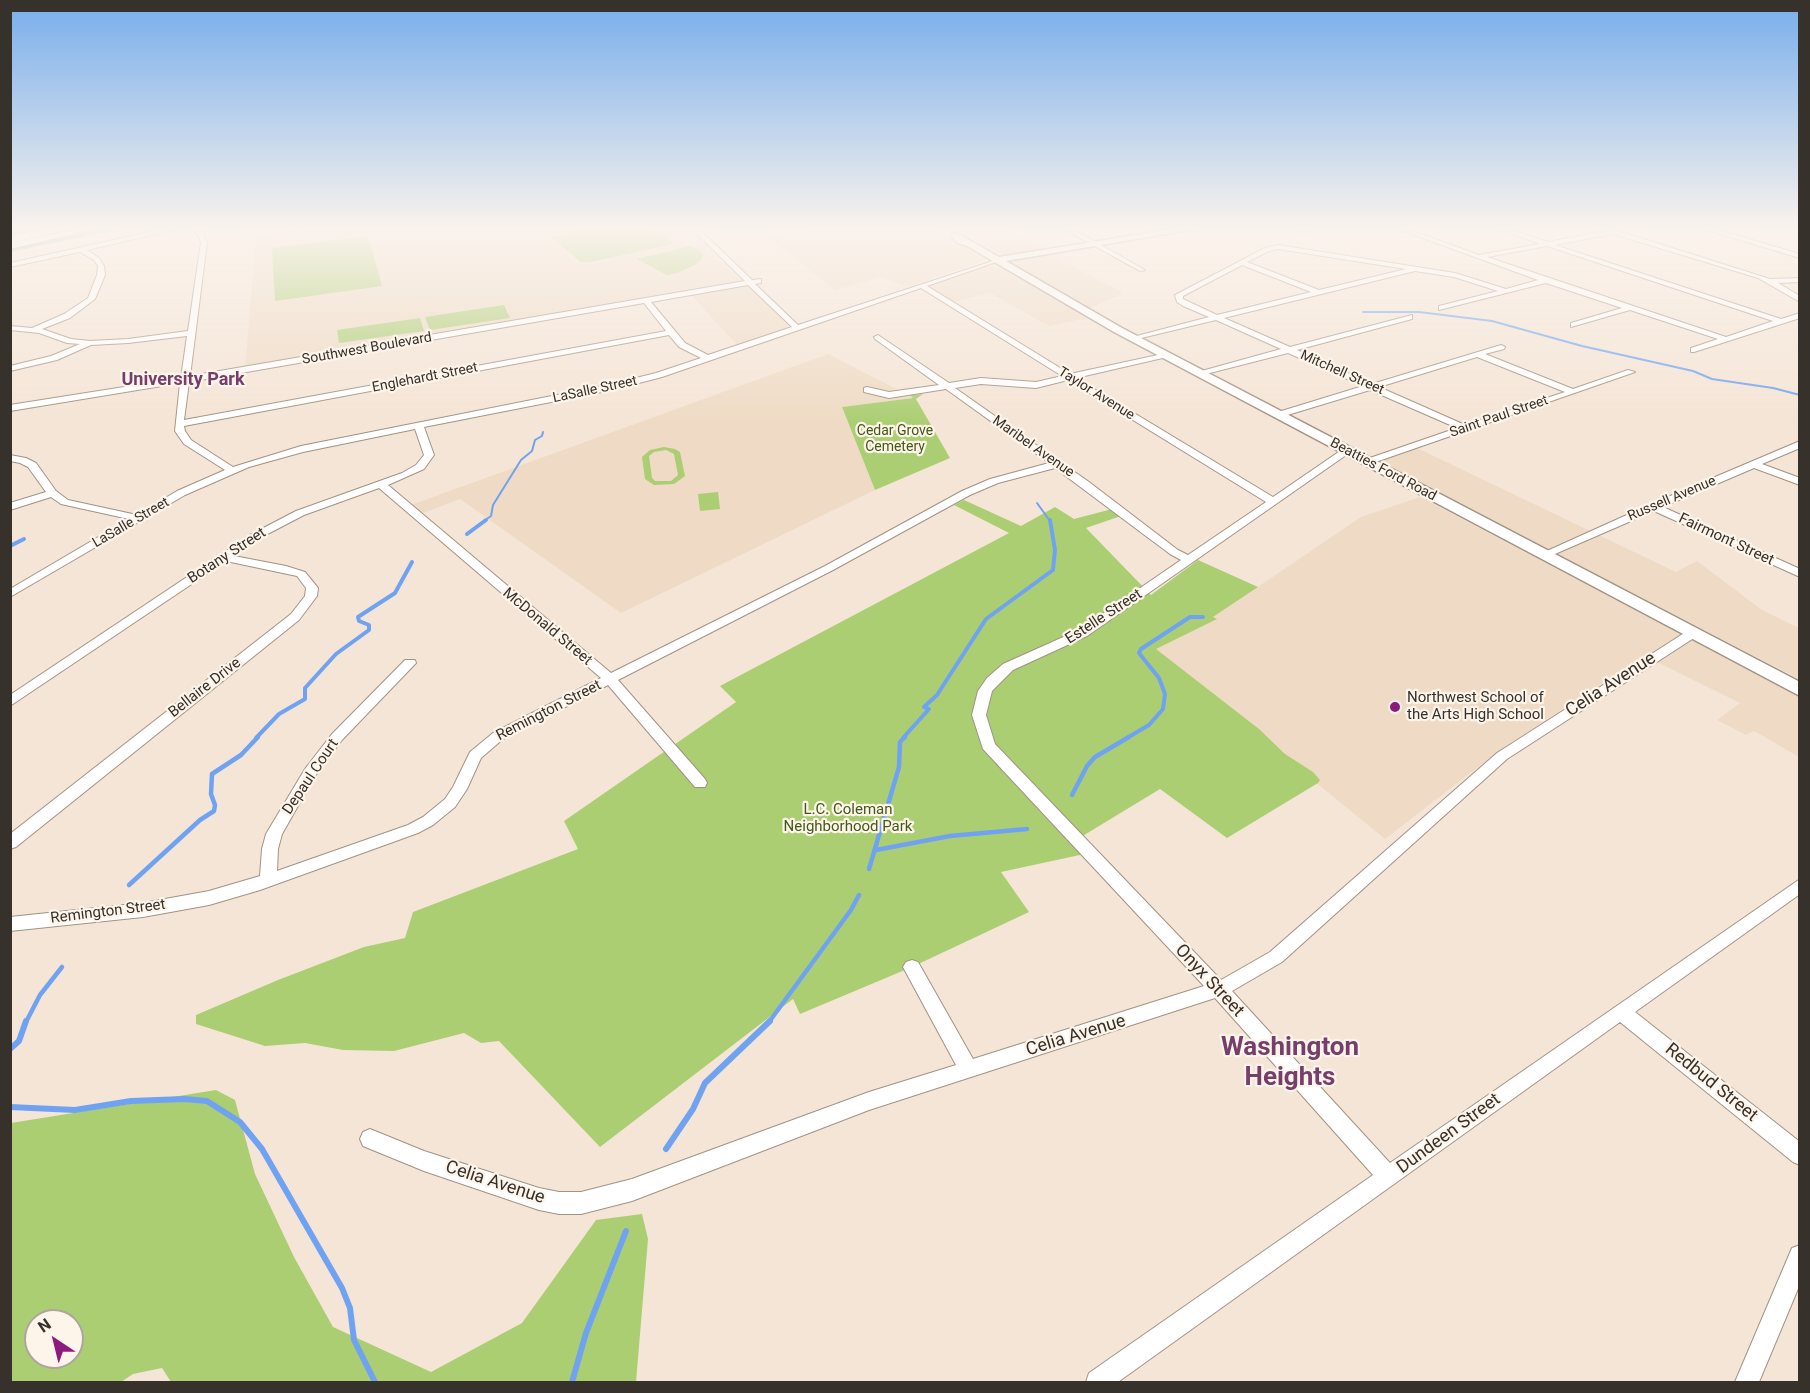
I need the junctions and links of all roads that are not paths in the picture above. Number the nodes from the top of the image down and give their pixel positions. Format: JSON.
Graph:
{"nodes":[{"id":1,"x":93,"y":293,"type":"edge"},
{"id":2,"x":197,"y":293,"type":"edge"},
{"id":3,"x":688,"y":293,"type":"edge"},
{"id":4,"x":766,"y":293,"type":"edge"},
{"id":5,"x":901,"y":293,"type":"edge"},
{"id":6,"x":935,"y":293,"type":"edge"},
{"id":7,"x":1055,"y":293,"type":"edge"},
{"id":8,"x":1183,"y":293,"type":"edge"},
{"id":9,"x":1315,"y":293,"type":"edge"},
{"id":10,"x":1498,"y":293,"type":"edge"},
{"id":11,"x":1582,"y":293,"type":"edge"},
{"id":12,"x":1695,"y":293,"type":"edge"},
{"id":13,"x":646,"y":300,"type":"junction"},
{"id":14,"x":1442,"y":308,"type":"dead end"},
{"id":15,"x":1630,"y":308,"type":"junction"},
{"id":16,"x":1800,"y":315,"type":"edge"},
{"id":17,"x":1409,"y":317,"type":"dead end"},
{"id":18,"x":1217,"y":318,"type":"junction"},
{"id":19,"x":1780,"y":321,"type":"junction"},
{"id":20,"x":1574,"y":325,"type":"dead end"},
{"id":21,"x":802,"y":327,"type":"junction"},
{"id":22,"x":10,"y":328,"type":"edge"},
{"id":23,"x":33,"y":330,"type":"junction"},
{"id":24,"x":671,"y":332,"type":"junction"},
{"id":25,"x":191,"y":333,"type":"junction"},
{"id":26,"x":878,"y":337,"type":"dead end"},
{"id":27,"x":1133,"y":338,"type":"junction"},
{"id":28,"x":1725,"y":339,"type":"junction"},
{"id":29,"x":90,"y":343,"type":"junction"},
{"id":30,"x":1501,"y":348,"type":"dead end"},
{"id":31,"x":1291,"y":350,"type":"junction"},
{"id":32,"x":1694,"y":350,"type":"dead end"},
{"id":33,"x":1478,"y":354,"type":"junction"},
{"id":34,"x":1164,"y":355,"type":"junction"},
{"id":35,"x":709,"y":359,"type":"junction"},
{"id":36,"x":10,"y":369,"type":"edge"},
{"id":37,"x":1631,"y":372,"type":"dead end"},
{"id":38,"x":1201,"y":374,"type":"junction"},
{"id":39,"x":1069,"y":378,"type":"junction"},
{"id":40,"x":184,"y":380,"type":"junction"},
{"id":41,"x":946,"y":385,"type":"junction"},
{"id":42,"x":1372,"y":386,"type":"junction"},
{"id":43,"x":867,"y":390,"type":"dead end"},
{"id":44,"x":1573,"y":392,"type":"junction"},
{"id":45,"x":10,"y":408,"type":"edge"},
{"id":46,"x":1278,"y":415,"type":"junction"},
{"id":47,"x":178,"y":424,"type":"junction"},
{"id":48,"x":419,"y":426,"type":"junction"},
{"id":49,"x":1466,"y":429,"type":"junction"},
{"id":50,"x":1800,"y":444,"type":"edge"},
{"id":51,"x":1346,"y":451,"type":"junction"},
{"id":52,"x":10,"y":458,"type":"edge"},
{"id":53,"x":1367,"y":462,"type":"junction"},
{"id":54,"x":1057,"y":464,"type":"junction"},
{"id":55,"x":1753,"y":464,"type":"junction"},
{"id":56,"x":231,"y":470,"type":"junction"},
{"id":57,"x":1800,"y":482,"type":"edge"},
{"id":58,"x":381,"y":484,"type":"junction"},
{"id":59,"x":52,"y":493,"type":"junction"},
{"id":60,"x":1272,"y":501,"type":"junction"},
{"id":61,"x":10,"y":507,"type":"edge"},
{"id":62,"x":1653,"y":507,"type":"junction"},
{"id":63,"x":138,"y":518,"type":"junction"},
{"id":64,"x":1544,"y":555,"type":"junction"},
{"id":65,"x":223,"y":557,"type":"junction"},
{"id":66,"x":1188,"y":559,"type":"junction"},
{"id":67,"x":1798,"y":571,"type":"edge"},
{"id":68,"x":10,"y":594,"type":"edge"},
{"id":69,"x":1693,"y":633,"type":"junction"},
{"id":70,"x":410,"y":663,"type":"dead end"},
{"id":71,"x":611,"y":680,"type":"junction"},
{"id":72,"x":1800,"y":690,"type":"edge"},
{"id":73,"x":10,"y":702,"type":"edge"},
{"id":74,"x":700,"y":783,"type":"dead end"},
{"id":75,"x":1076,"y":840,"type":"joint"},
{"id":76,"x":10,"y":843,"type":"edge"},
{"id":77,"x":268,"y":880,"type":"junction"},
{"id":78,"x":1800,"y":885,"type":"edge"},
{"id":79,"x":10,"y":924,"type":"edge"},
{"id":80,"x":912,"y":967,"type":"dead end"},
{"id":81,"x":1218,"y":989,"type":"junction"},
{"id":82,"x":1621,"y":1012,"type":"junction"},
{"id":83,"x":968,"y":1069,"type":"junction"},
{"id":84,"x":370,"y":1139,"type":"dead end"},
{"id":85,"x":1800,"y":1155,"type":"edge"},
{"id":86,"x":1389,"y":1177,"type":"junction"},
{"id":87,"x":1800,"y":1256,"type":"edge"},
{"id":88,"x":1098,"y":1383,"type":"edge"},
{"id":89,"x":1747,"y":1383,"type":"edge"}],
"edges":[{"from":1,"to":23,"type":"street"},
{"from":2,"to":25,"type":"street"},
{"from":3,"to":13,"type":"street","name":"Southwest Boulevard"},
{"from":4,"to":21,"type":"street"},
{"from":5,"to":21,"type":"street","name":"LaSalle Street"},
{"from":6,"to":39,"type":"street","name":"Taylor Avenue"},
{"from":7,"to":27,"type":"main road","name":"Beatties Ford Road"},
{"from":8,"to":18,"type":"street","name":"Mitchell Street"},
{"from":9,"to":18,"type":"street"},
{"from":10,"to":14,"type":"street"},
{"from":11,"to":15,"type":"street"},
{"from":12,"to":19,"type":"street"},
{"from":13,"to":24,"type":"street"},
{"from":13,"to":40,"type":"street","name":"Southwest Boulevard"},
{"from":15,"to":20,"type":"street"},
{"from":15,"to":28,"type":"street"},
{"from":16,"to":19,"type":"street"},
{"from":17,"to":31,"type":"street"},
{"from":18,"to":27,"type":"street"},
{"from":18,"to":31,"type":"street","name":"Mitchell Street"},
{"from":19,"to":28,"type":"street"},
{"from":21,"to":35,"type":"street","name":"LaSalle Street"},
{"from":22,"to":23,"type":"street"},
{"from":23,"to":29,"type":"street"},
{"from":24,"to":35,"type":"street"},
{"from":24,"to":47,"type":"street","name":"Englehardt Street"},
{"from":25,"to":29,"type":"street"},
{"from":25,"to":40,"type":"street"},
{"from":26,"to":41,"type":"street","name":"Maribel Avenue"},
{"from":27,"to":34,"type":"main road","name":"Beatties Ford Road"},
{"from":28,"to":32,"type":"street"},
{"from":29,"to":36,"type":"street"},
{"from":30,"to":33,"type":"street"},
{"from":31,"to":38,"type":"street"},
{"from":31,"to":42,"type":"street","name":"Mitchell Street"},
{"from":33,"to":42,"type":"street"},
{"from":33,"to":44,"type":"street"},
{"from":34,"to":38,"type":"main road","name":"Beatties Ford Road"},
{"from":34,"to":39,"type":"street"},
{"from":35,"to":48,"type":"street","name":"LaSalle Street"},
{"from":37,"to":44,"type":"street","name":"Saint Paul Street"},
{"from":38,"to":46,"type":"main road","name":"Beatties Ford Road"},
{"from":39,"to":41,"type":"street"},
{"from":39,"to":60,"type":"street","name":"Taylor Avenue"},
{"from":40,"to":45,"type":"street","name":"Southwest Boulevard"},
{"from":40,"to":47,"type":"street"},
{"from":41,"to":43,"type":"street"},
{"from":41,"to":54,"type":"street","name":"Maribel Avenue"},
{"from":42,"to":46,"type":"street"},
{"from":42,"to":49,"type":"street","name":"Mitchell Street"},
{"from":44,"to":49,"type":"street","name":"Saint Paul Street"},
{"from":46,"to":51,"type":"main road","name":"Beatties Ford Road"},
{"from":47,"to":56,"type":"street"},
{"from":48,"to":56,"type":"street","name":"LaSalle Street"},
{"from":48,"to":58,"type":"street","name":"Botany Street"},
{"from":49,"to":53,"type":"street","name":"Saint Paul Street"},
{"from":50,"to":55,"type":"street","name":"Russell Avenue"},
{"from":51,"to":53,"type":"main road","name":"Beatties Ford Road"},
{"from":51,"to":60,"type":"street","name":"Estelle Street"},
{"from":52,"to":59,"type":"street"},
{"from":53,"to":64,"type":"main road","name":"Beatties Ford Road"},
{"from":54,"to":66,"type":"street","name":"Maribel Avenue"},
{"from":54,"to":71,"type":"street","name":"Remington Street"},
{"from":55,"to":57,"type":"street"},
{"from":55,"to":62,"type":"street","name":"Russell Avenue"},
{"from":56,"to":63,"type":"street","name":"LaSalle Street"},
{"from":58,"to":65,"type":"street","name":"Botany Street"},
{"from":58,"to":71,"type":"street","name":"McDonald Street"},
{"from":59,"to":61,"type":"street"},
{"from":59,"to":63,"type":"street"},
{"from":60,"to":66,"type":"street","name":"Estelle Street"},
{"from":62,"to":64,"type":"street","name":"Russell Avenue"},
{"from":62,"to":67,"type":"street","name":"Fairmont Street"},
{"from":63,"to":68,"type":"street","name":"LaSalle Street"},
{"from":64,"to":69,"type":"main road","name":"Beatties Ford Road"},
{"from":65,"to":73,"type":"street","name":"Botany Street"},
{"from":65,"to":76,"type":"street","name":"Bellaire Drive"},
{"from":66,"to":75,"type":"street","name":"Estelle Street"},
{"from":69,"to":72,"type":"main road","name":"Beatties Ford Road"},
{"from":69,"to":81,"type":"street","name":"Celia Avenue"},
{"from":70,"to":77,"type":"street","name":"Depaul Court"},
{"from":71,"to":74,"type":"street","name":"McDonald Street"},
{"from":71,"to":77,"type":"street","name":"Remington Street"},
{"from":75,"to":81,"type":"street","name":"Onyx Street"},
{"from":77,"to":79,"type":"street","name":"Remington Street"},
{"from":78,"to":82,"type":"street","name":"Dundeen Street"},
{"from":80,"to":83,"type":"street"},
{"from":81,"to":83,"type":"street","name":"Celia Avenue"},
{"from":81,"to":86,"type":"street","name":"Onyx Street"},
{"from":82,"to":85,"type":"street","name":"Redbud Street"},
{"from":82,"to":86,"type":"street","name":"Dundeen Street"},
{"from":83,"to":84,"type":"street","name":"Celia Avenue"},
{"from":86,"to":88,"type":"street","name":"Dundeen Street"},
{"from":87,"to":89,"type":"street"}]}
